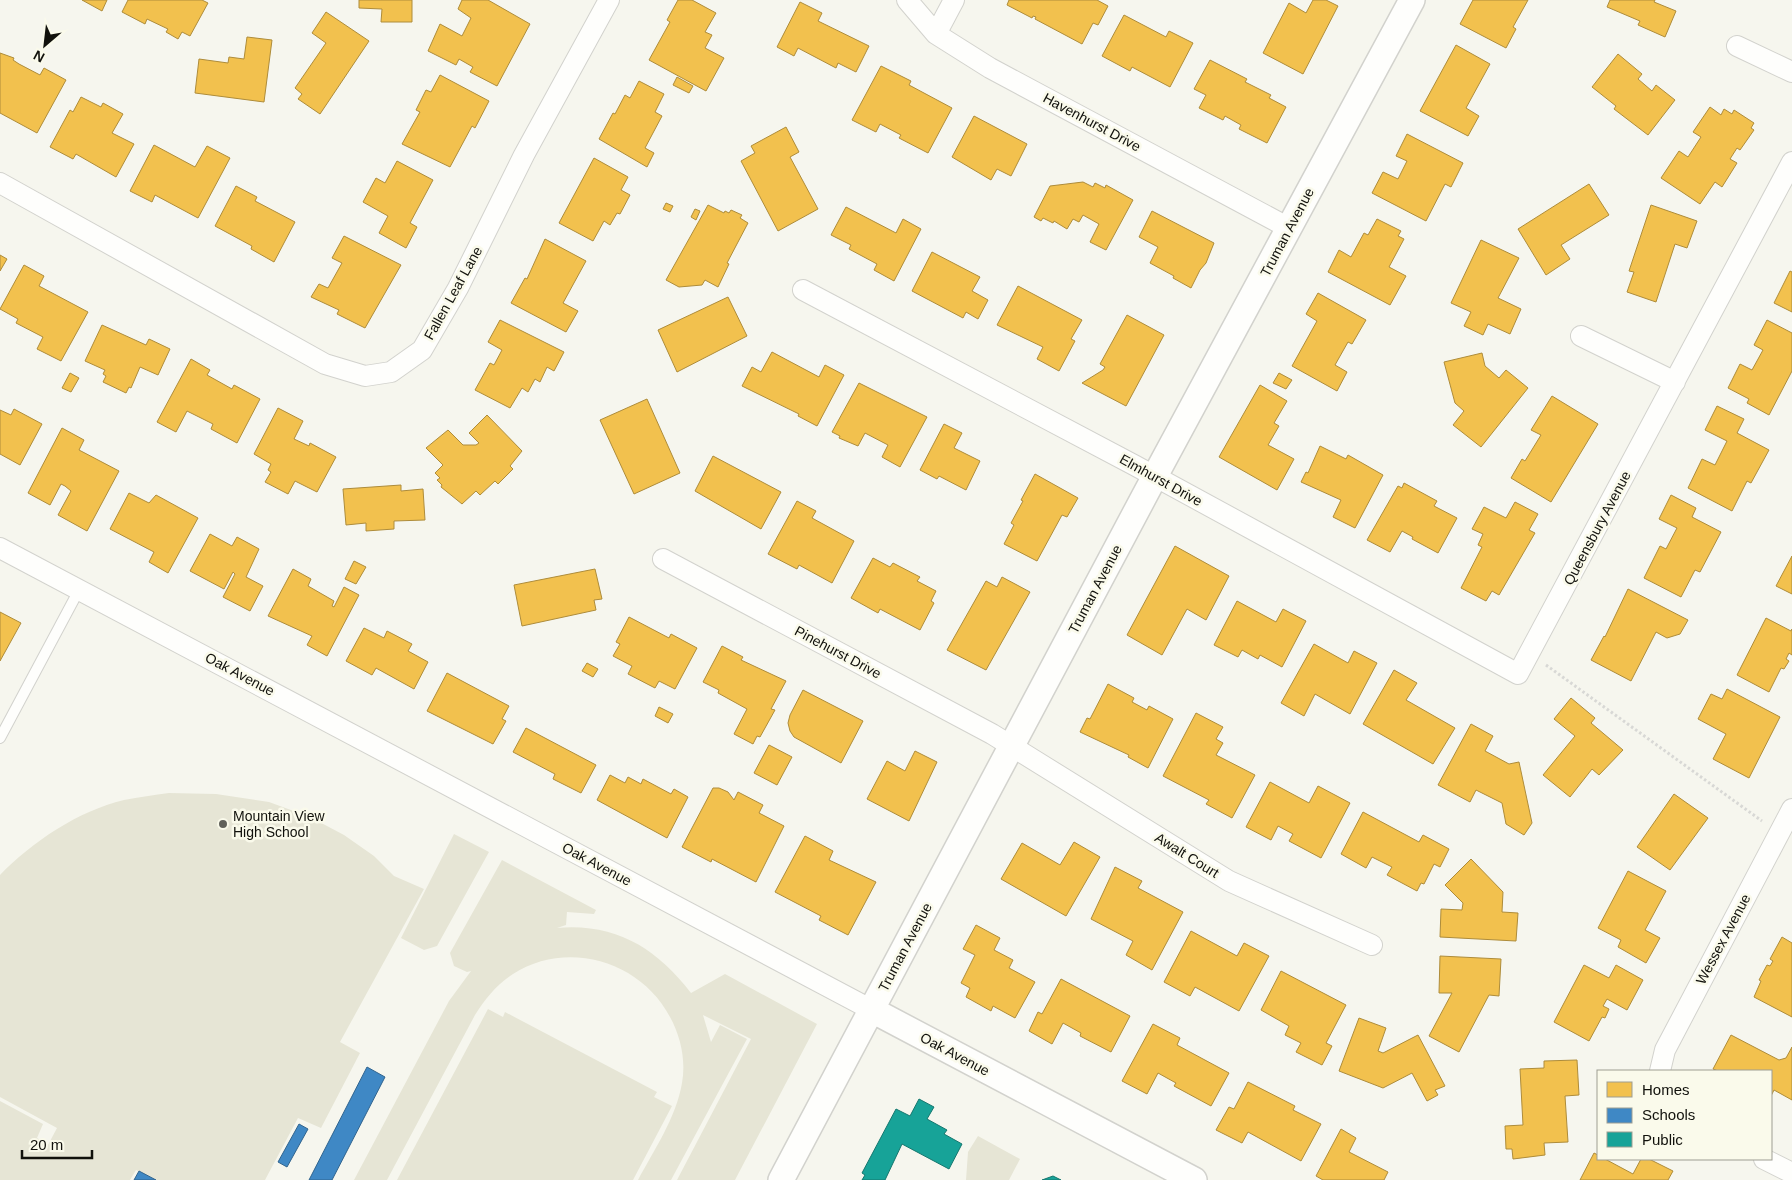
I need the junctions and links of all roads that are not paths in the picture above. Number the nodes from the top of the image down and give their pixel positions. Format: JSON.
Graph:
{"nodes":[{"id":1,"x":609,"y":0,"type":"edge"},
{"id":2,"x":907,"y":0,"type":"edge"},
{"id":3,"x":954,"y":0,"type":"edge"},
{"id":4,"x":1412,"y":0,"type":"edge"},
{"id":5,"x":936,"y":34,"type":"junction"},
{"id":6,"x":1737,"y":46,"type":"dead end"},
{"id":7,"x":1792,"y":72,"type":"edge"},
{"id":8,"x":1792,"y":162,"type":"edge"},
{"id":9,"x":0,"y":183,"type":"edge"},
{"id":10,"x":1289,"y":228,"type":"junction"},
{"id":11,"x":803,"y":290,"type":"dead end"},
{"id":12,"x":1581,"y":336,"type":"dead end"},
{"id":13,"x":1675,"y":382,"type":"junction"},
{"id":14,"x":1155,"y":476,"type":"junction"},
{"id":15,"x":0,"y":548,"type":"edge"},
{"id":16,"x":663,"y":559,"type":"dead end"},
{"id":17,"x":79,"y":590,"type":"junction"},
{"id":18,"x":1518,"y":674,"type":"joint"},
{"id":19,"x":0,"y":738,"type":"edge"},
{"id":20,"x":1012,"y":746,"type":"junction"},
{"id":21,"x":1792,"y":809,"type":"edge"},
{"id":22,"x":1372,"y":945,"type":"dead end"},
{"id":23,"x":872,"y":1010,"type":"junction"},
{"id":24,"x":1660,"y":1070,"type":"edge"},
{"id":25,"x":1766,"y":1160,"type":"edge"},
{"id":26,"x":1792,"y":1174,"type":"edge"},
{"id":27,"x":781,"y":1180,"type":"edge"},
{"id":28,"x":1194,"y":1180,"type":"edge"}],
"edges":[{"from":1,"to":9,"type":"street","name":"Fallen Leaf Lane"},
{"from":2,"to":5,"type":"street","name":"Havenhurst Drive"},
{"from":3,"to":5,"type":"street"},
{"from":4,"to":10,"type":"street","name":"Truman Avenue"},
{"from":5,"to":10,"type":"street","name":"Havenhurst Drive"},
{"from":6,"to":7,"type":"street"},
{"from":8,"to":13,"type":"street","name":"Queensbury Avenue"},
{"from":10,"to":14,"type":"street","name":"Truman Avenue"},
{"from":11,"to":14,"type":"street","name":"Elmhurst Drive"},
{"from":12,"to":13,"type":"street"},
{"from":13,"to":18,"type":"street","name":"Queensbury Avenue"},
{"from":14,"to":18,"type":"street","name":"Elmhurst Drive"},
{"from":14,"to":20,"type":"street","name":"Truman Avenue"},
{"from":15,"to":17,"type":"street","name":"Oak Avenue"},
{"from":16,"to":20,"type":"street","name":"Pinehurst Drive"},
{"from":17,"to":19,"type":"lane"},
{"from":17,"to":23,"type":"street","name":"Oak Avenue"},
{"from":20,"to":22,"type":"street","name":"Awalt Court"},
{"from":20,"to":23,"type":"street","name":"Truman Avenue"},
{"from":21,"to":24,"type":"street","name":"Wessex Avenue"},
{"from":23,"to":27,"type":"street","name":"Truman Avenue"},
{"from":23,"to":28,"type":"street","name":"Oak Avenue"},
{"from":25,"to":26,"type":"street"}]}
